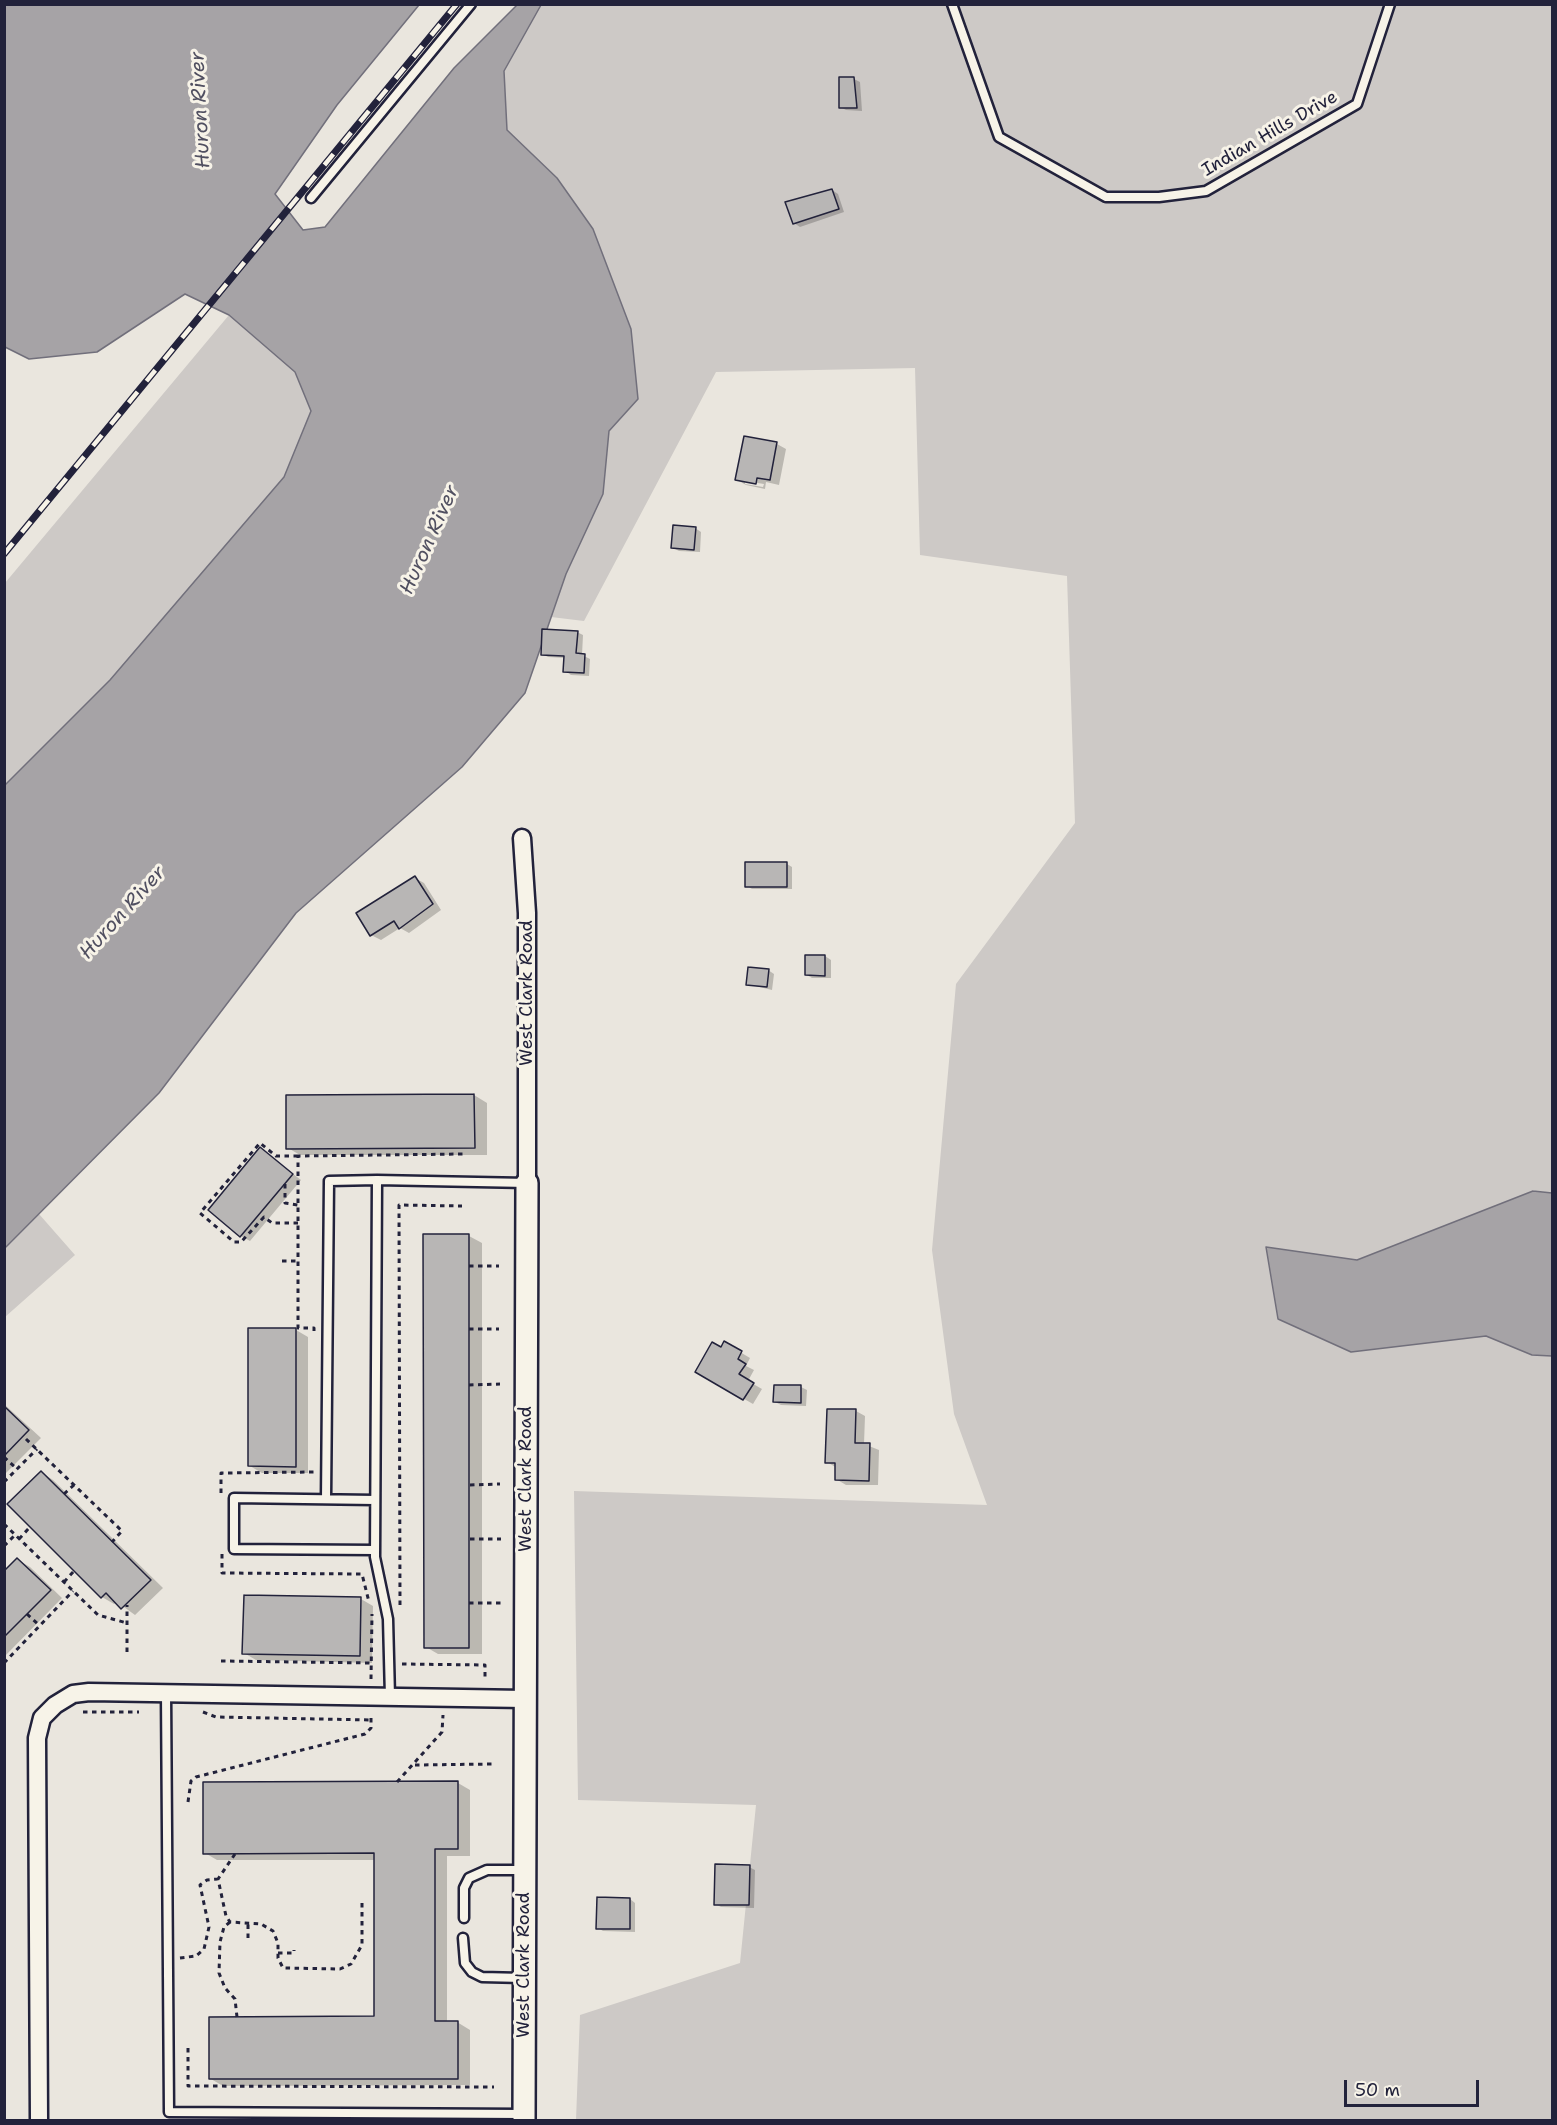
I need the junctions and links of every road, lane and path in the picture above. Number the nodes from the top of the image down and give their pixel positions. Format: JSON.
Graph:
{"nodes":[{"id":1,"x":471,"y":4,"type":"edge"},
{"id":2,"x":952,"y":4,"type":"edge"},
{"id":3,"x":1390,"y":4,"type":"edge"},
{"id":4,"x":311,"y":198,"type":"dead end"},
{"id":5,"x":522,"y":838,"type":"dead end"},
{"id":6,"x":463,"y":1154,"type":"dead end"},
{"id":7,"x":298,"y":1156,"type":"junction"},
{"id":8,"x":377,"y":1180,"type":"junction"},
{"id":9,"x":526,"y":1183,"type":"junction"},
{"id":10,"x":285,"y":1184,"type":"dead end"},
{"id":11,"x":298,"y":1204,"type":"junction"},
{"id":12,"x":462,"y":1206,"type":"dead end"},
{"id":13,"x":298,"y":1223,"type":"junction"},
{"id":14,"x":282,"y":1261,"type":"dead end"},
{"id":15,"x":298,"y":1261,"type":"junction"},
{"id":16,"x":469,"y":1266,"type":"dead end"},
{"id":17,"x":499,"y":1266,"type":"dead end"},
{"id":18,"x":469,"y":1329,"type":"dead end"},
{"id":19,"x":499,"y":1329,"type":"dead end"},
{"id":20,"x":314,"y":1339,"type":"dead end"},
{"id":21,"x":500,"y":1384,"type":"dead end"},
{"id":22,"x":469,"y":1385,"type":"dead end"},
{"id":23,"x":26,"y":1438,"type":"dead end"},
{"id":24,"x":37,"y":1449,"type":"junction"},
{"id":25,"x":4,"y":1457,"type":"edge"},
{"id":26,"x":314,"y":1462,"type":"dead end"},
{"id":27,"x":17,"y":1469,"type":"junction"},
{"id":28,"x":4,"y":1482,"type":"edge"},
{"id":29,"x":500,"y":1484,"type":"dead end"},
{"id":30,"x":74,"y":1485,"type":"junction"},
{"id":31,"x":470,"y":1485,"type":"dead end"},
{"id":32,"x":64,"y":1494,"type":"dead end"},
{"id":33,"x":221,"y":1496,"type":"dead end"},
{"id":34,"x":326,"y":1499,"type":"junction"},
{"id":35,"x":375,"y":1500,"type":"junction"},
{"id":36,"x":4,"y":1524,"type":"edge"},
{"id":37,"x":30,"y":1527,"type":"dead end"},
{"id":38,"x":15,"y":1535,"type":"junction"},
{"id":39,"x":19,"y":1539,"type":"junction"},
{"id":40,"x":470,"y":1539,"type":"dead end"},
{"id":41,"x":501,"y":1539,"type":"dead end"},
{"id":42,"x":112,"y":1542,"type":"dead end"},
{"id":43,"x":4,"y":1546,"type":"edge"},
{"id":44,"x":375,"y":1550,"type":"junction"},
{"id":45,"x":222,"y":1551,"type":"dead end"},
{"id":46,"x":74,"y":1571,"type":"dead end"},
{"id":47,"x":64,"y":1582,"type":"junction"},
{"id":48,"x":73,"y":1591,"type":"junction"},
{"id":49,"x":470,"y":1603,"type":"dead end"},
{"id":50,"x":501,"y":1603,"type":"dead end"},
{"id":51,"x":127,"y":1605,"type":"dead end"},
{"id":52,"x":27,"y":1614,"type":"dead end"},
{"id":53,"x":400,"y":1617,"type":"dead end"},
{"id":54,"x":127,"y":1623,"type":"junction"},
{"id":55,"x":40,"y":1626,"type":"junction"},
{"id":56,"x":127,"y":1652,"type":"dead end"},
{"id":57,"x":221,"y":1661,"type":"dead end"},
{"id":58,"x":4,"y":1663,"type":"edge"},
{"id":59,"x":372,"y":1663,"type":"junction"},
{"id":60,"x":380,"y":1664,"type":"dead end"},
{"id":61,"x":396,"y":1664,"type":"dead end"},
{"id":62,"x":372,"y":1679,"type":"dead end"},
{"id":63,"x":485,"y":1683,"type":"dead end"},
{"id":64,"x":160,"y":1693,"type":"junction"},
{"id":65,"x":390,"y":1697,"type":"junction"},
{"id":66,"x":525,"y":1699,"type":"junction"},
{"id":67,"x":371,"y":1706,"type":"dead end"},
{"id":68,"x":72,"y":1712,"type":"dead end"},
{"id":69,"x":144,"y":1712,"type":"dead end"},
{"id":70,"x":196,"y":1712,"type":"dead end"},
{"id":71,"x":443,"y":1715,"type":"dead end"},
{"id":72,"x":371,"y":1720,"type":"junction"},
{"id":73,"x":494,"y":1764,"type":"dead end"},
{"id":74,"x":413,"y":1766,"type":"junction"},
{"id":75,"x":398,"y":1782,"type":"dead end"},
{"id":76,"x":188,"y":1802,"type":"dead end"},
{"id":77,"x":235,"y":1854,"type":"dead end"},
{"id":78,"x":525,"y":1870,"type":"junction"},
{"id":79,"x":218,"y":1879,"type":"junction"},
{"id":80,"x":362,"y":1899,"type":"dead end"},
{"id":81,"x":464,"y":1918,"type":"dead end"},
{"id":82,"x":230,"y":1922,"type":"junction"},
{"id":83,"x":248,"y":1924,"type":"junction"},
{"id":84,"x":248,"y":1938,"type":"dead end"},
{"id":85,"x":464,"y":1938,"type":"dead end"},
{"id":86,"x":294,"y":1950,"type":"dead end"},
{"id":87,"x":278,"y":1953,"type":"junction"},
{"id":88,"x":184,"y":1958,"type":"dead end"},
{"id":89,"x":524,"y":1978,"type":"junction"},
{"id":90,"x":237,"y":2017,"type":"dead end"},
{"id":91,"x":188,"y":2048,"type":"dead end"},
{"id":92,"x":494,"y":2087,"type":"dead end"},
{"id":93,"x":524,"y":2117,"type":"edge"},
{"id":94,"x":39,"y":2121,"type":"edge"}],
"edges":[{"from":1,"to":4,"type":"lane"},
{"from":2,"to":3,"type":"lane","name":"Indian Hills Drive"},
{"from":5,"to":9,"type":"street","name":"West Clark Road"},
{"from":6,"to":7,"type":"path"},
{"from":7,"to":11,"type":"path"},
{"from":7,"to":13,"type":"path"},
{"from":8,"to":9,"type":"lane"},
{"from":8,"to":34,"type":"lane"},
{"from":8,"to":35,"type":"lane"},
{"from":9,"to":66,"type":"street","name":"West Clark Road"},
{"from":10,"to":11,"type":"path"},
{"from":11,"to":13,"type":"path"},
{"from":12,"to":53,"type":"path"},
{"from":13,"to":15,"type":"path"},
{"from":14,"to":15,"type":"path"},
{"from":15,"to":20,"type":"path"},
{"from":16,"to":17,"type":"path"},
{"from":18,"to":19,"type":"path"},
{"from":21,"to":22,"type":"path"},
{"from":23,"to":24,"type":"path"},
{"from":24,"to":27,"type":"path"},
{"from":24,"to":30,"type":"path"},
{"from":25,"to":27,"type":"path"},
{"from":26,"to":33,"type":"path"},
{"from":27,"to":28,"type":"path"},
{"from":29,"to":31,"type":"path"},
{"from":30,"to":32,"type":"path"},
{"from":30,"to":42,"type":"path"},
{"from":34,"to":35,"type":"lane"},
{"from":34,"to":44,"type":"lane"},
{"from":35,"to":44,"type":"lane"},
{"from":36,"to":38,"type":"path"},
{"from":37,"to":39,"type":"path"},
{"from":38,"to":39,"type":"path"},
{"from":38,"to":43,"type":"path"},
{"from":39,"to":47,"type":"path"},
{"from":40,"to":41,"type":"path"},
{"from":44,"to":65,"type":"lane"},
{"from":45,"to":59,"type":"path"},
{"from":46,"to":47,"type":"path"},
{"from":47,"to":48,"type":"path"},
{"from":48,"to":54,"type":"path"},
{"from":48,"to":55,"type":"path"},
{"from":49,"to":50,"type":"path"},
{"from":51,"to":54,"type":"path"},
{"from":52,"to":55,"type":"path"},
{"from":54,"to":56,"type":"path"},
{"from":55,"to":58,"type":"path"},
{"from":57,"to":59,"type":"path"},
{"from":59,"to":60,"type":"path"},
{"from":59,"to":62,"type":"path"},
{"from":61,"to":63,"type":"path"},
{"from":64,"to":65,"type":"street"},
{"from":64,"to":93,"type":"lane"},
{"from":64,"to":94,"type":"street"},
{"from":65,"to":66,"type":"street"},
{"from":66,"to":78,"type":"street","name":"West Clark Road"},
{"from":67,"to":72,"type":"path"},
{"from":68,"to":69,"type":"path"},
{"from":70,"to":72,"type":"path"},
{"from":71,"to":74,"type":"path"},
{"from":72,"to":76,"type":"path"},
{"from":73,"to":74,"type":"path"},
{"from":74,"to":75,"type":"path"},
{"from":77,"to":79,"type":"path"},
{"from":78,"to":81,"type":"lane"},
{"from":78,"to":89,"type":"street","name":"West Clark Road"},
{"from":79,"to":82,"type":"path"},
{"from":79,"to":88,"type":"path"},
{"from":80,"to":87,"type":"path"},
{"from":82,"to":83,"type":"path"},
{"from":82,"to":90,"type":"path"},
{"from":83,"to":84,"type":"path"},
{"from":83,"to":87,"type":"path"},
{"from":85,"to":89,"type":"lane"},
{"from":86,"to":87,"type":"path"},
{"from":89,"to":93,"type":"street","name":"West Clark Road"},
{"from":91,"to":92,"type":"path"}]}
